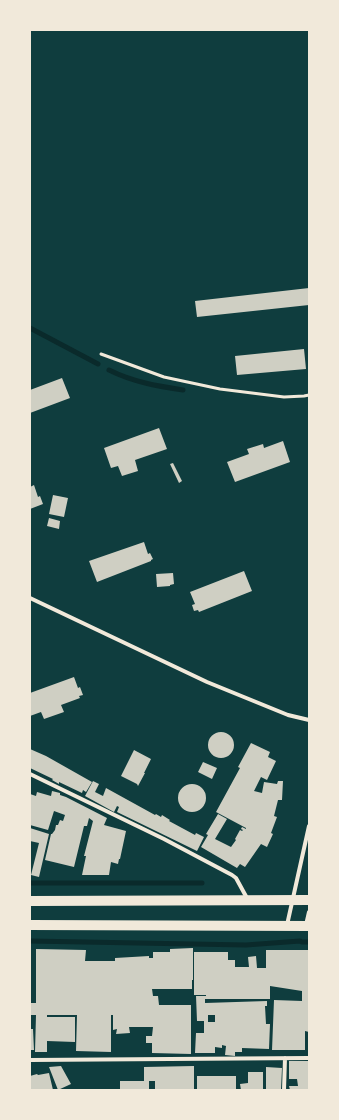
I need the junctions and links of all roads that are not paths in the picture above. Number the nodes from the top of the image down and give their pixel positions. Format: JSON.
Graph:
{"nodes":[{"id":1,"x":101,"y":354,"type":"dead end"},
{"id":2,"x":309,"y":395,"type":"edge"},
{"id":3,"x":30,"y":598,"type":"edge"},
{"id":4,"x":309,"y":720,"type":"edge"},
{"id":5,"x":30,"y":774,"type":"edge"},
{"id":6,"x":309,"y":826,"type":"edge"},
{"id":7,"x":248,"y":900,"type":"junction"},
{"id":8,"x":293,"y":900,"type":"junction"},
{"id":9,"x":309,"y":900,"type":"edge"},
{"id":10,"x":30,"y":901,"type":"edge"},
{"id":11,"x":309,"y":912,"type":"edge"},
{"id":12,"x":30,"y":925,"type":"edge"},
{"id":13,"x":287,"y":926,"type":"junction"},
{"id":14,"x":307,"y":926,"type":"edge"},
{"id":15,"x":285,"y":1058,"type":"junction"},
{"id":16,"x":309,"y":1058,"type":"edge"},
{"id":17,"x":30,"y":1060,"type":"edge"},
{"id":18,"x":284,"y":1090,"type":"edge"}],
"edges":[{"from":1,"to":2,"type":"lane"},
{"from":3,"to":4,"type":"street"},
{"from":5,"to":7,"type":"street"},
{"from":6,"to":8,"type":"street"},
{"from":7,"to":8,"type":"main road"},
{"from":7,"to":10,"type":"main road"},
{"from":8,"to":9,"type":"main road"},
{"from":8,"to":13,"type":"street"},
{"from":11,"to":14,"type":"street"},
{"from":12,"to":13,"type":"main road"},
{"from":13,"to":14,"type":"main road"},
{"from":15,"to":16,"type":"street"},
{"from":15,"to":17,"type":"street"},
{"from":15,"to":18,"type":"street"}]}
